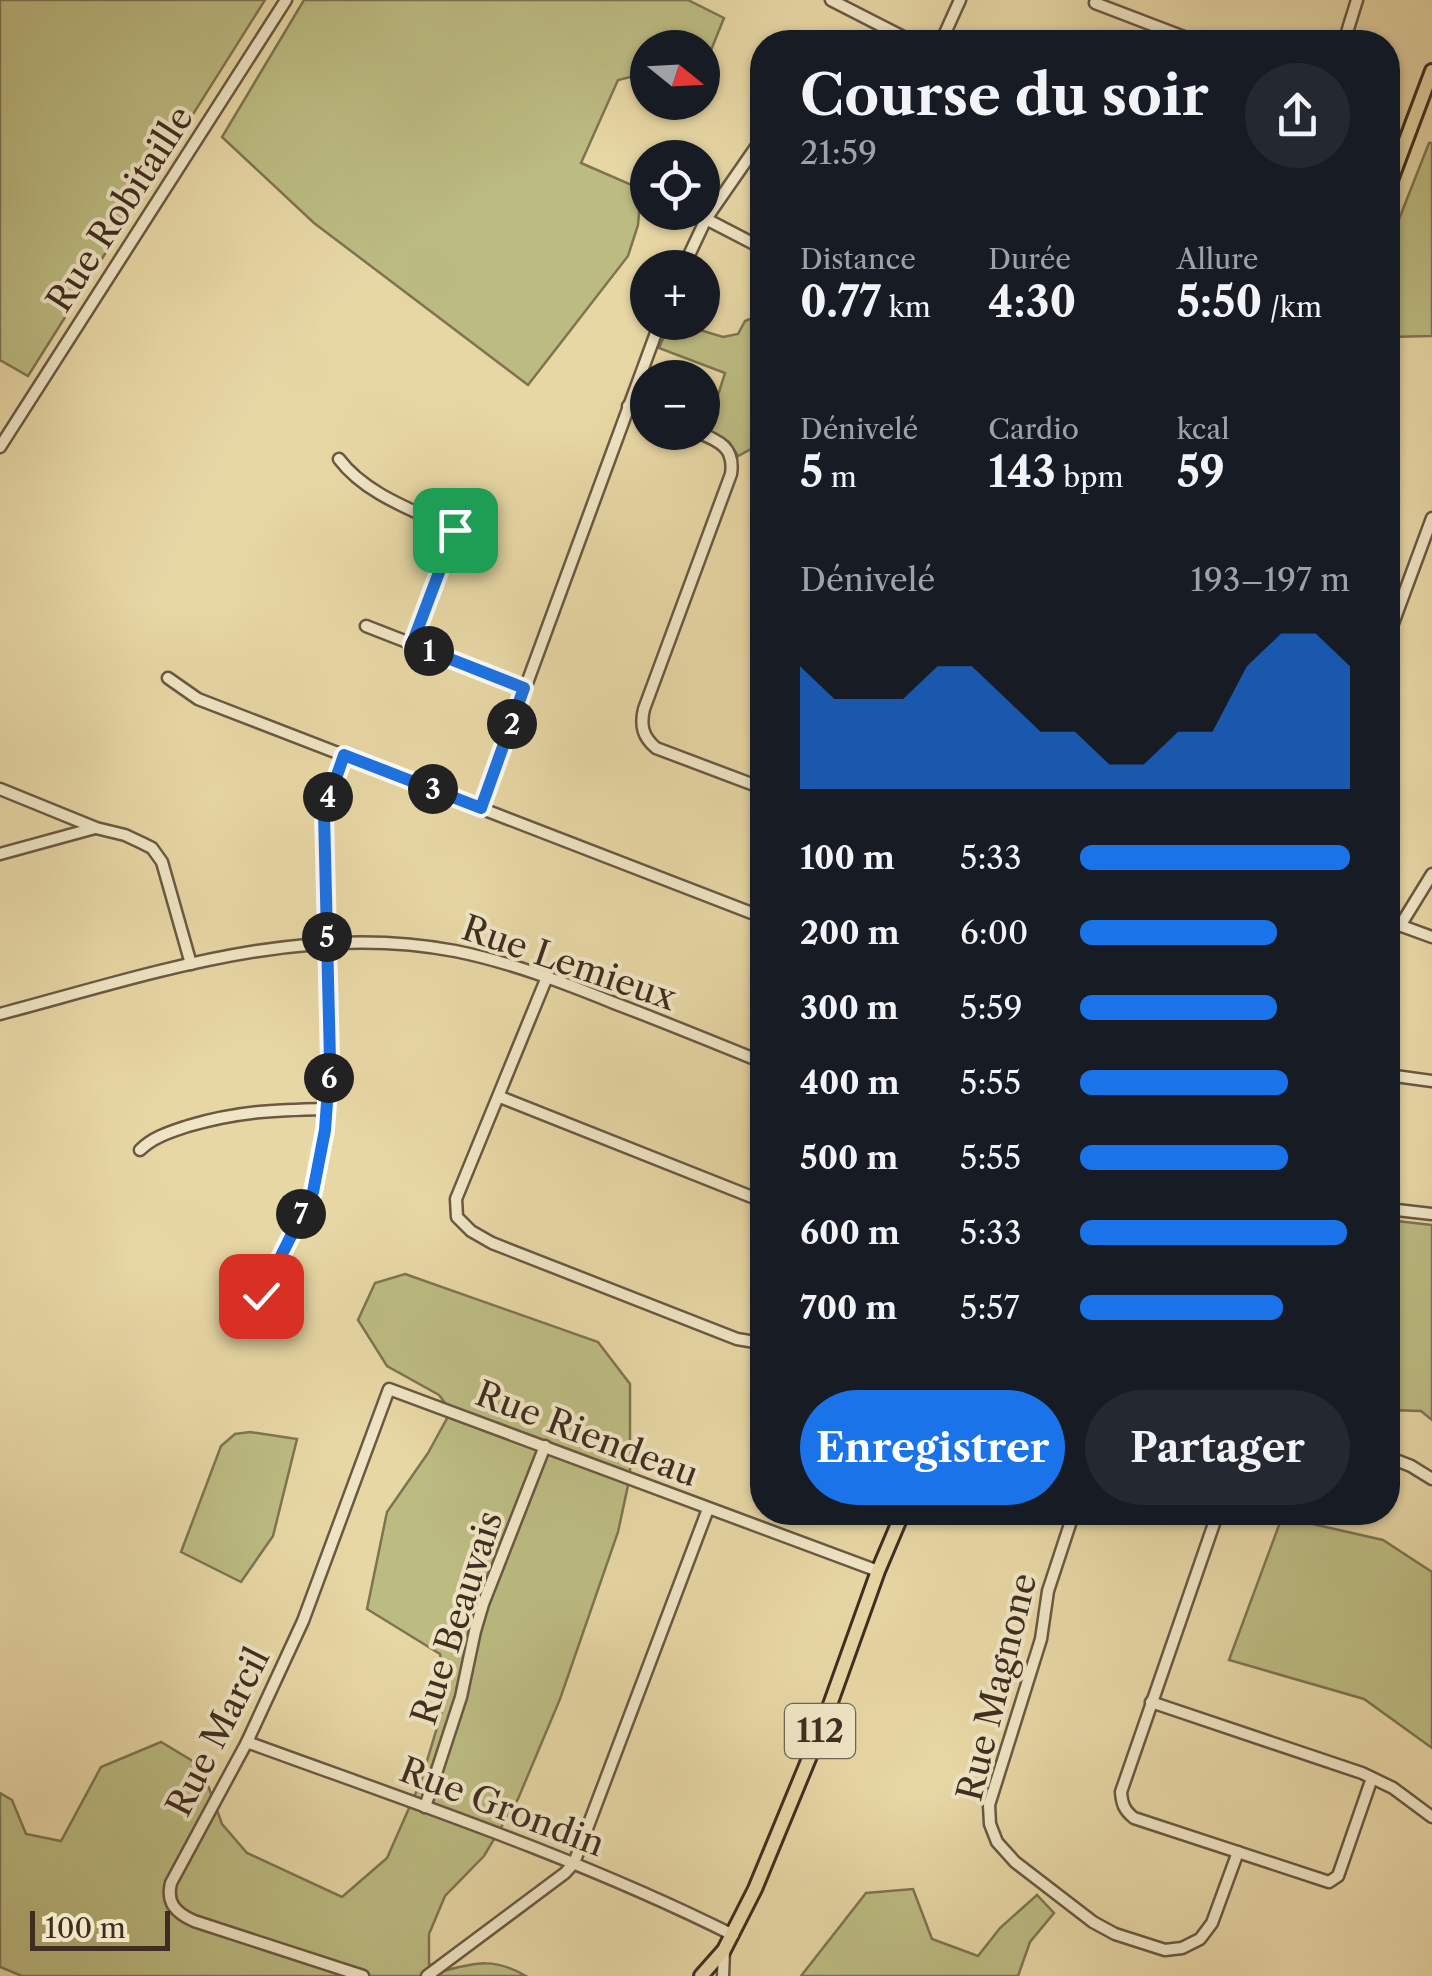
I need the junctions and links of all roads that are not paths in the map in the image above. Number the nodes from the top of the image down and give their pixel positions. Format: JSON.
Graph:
{"nodes":[{"id":1,"x":286,"y":0,"type":"edge"},
{"id":2,"x":831,"y":0,"type":"edge"},
{"id":3,"x":960,"y":0,"type":"edge"},
{"id":4,"x":1357,"y":0,"type":"edge"},
{"id":5,"x":1095,"y":4,"type":"dead end"},
{"id":6,"x":890,"y":30,"type":"edge"},
{"id":7,"x":946,"y":30,"type":"edge"},
{"id":8,"x":1165,"y":30,"type":"edge"},
{"id":9,"x":1348,"y":30,"type":"edge"},
{"id":10,"x":1432,"y":71,"type":"edge"},
{"id":11,"x":750,"y":156,"type":"edge"},
{"id":12,"x":1400,"y":156,"type":"edge"},
{"id":13,"x":720,"y":199,"type":"edge"},
{"id":14,"x":720,"y":226,"type":"edge"},
{"id":15,"x":750,"y":242,"type":"edge"},
{"id":16,"x":653,"y":340,"type":"edge"},
{"id":17,"x":628,"y":406,"type":"joint"},
{"id":18,"x":720,"y":442,"type":"edge"},
{"id":19,"x":0,"y":447,"type":"edge"},
{"id":20,"x":339,"y":459,"type":"dead end"},
{"id":21,"x":1432,"y":518,"type":"edge"},
{"id":22,"x":1400,"y":604,"type":"edge"},
{"id":23,"x":366,"y":626,"type":"dead end"},
{"id":24,"x":412,"y":644,"type":"junction"},
{"id":25,"x":168,"y":678,"type":"dead end"},
{"id":26,"x":524,"y":688,"type":"junction"},
{"id":27,"x":344,"y":755,"type":"junction"},
{"id":28,"x":750,"y":783,"type":"edge"},
{"id":29,"x":0,"y":788,"type":"edge"},
{"id":30,"x":481,"y":808,"type":"junction"},
{"id":31,"x":96,"y":828,"type":"junction"},
{"id":32,"x":0,"y":854,"type":"edge"},
{"id":33,"x":1432,"y":874,"type":"edge"},
{"id":34,"x":750,"y":913,"type":"edge"},
{"id":35,"x":1400,"y":926,"type":"joint"},
{"id":36,"x":1432,"y":938,"type":"edge"},
{"id":37,"x":327,"y":943,"type":"junction"},
{"id":38,"x":191,"y":964,"type":"junction"},
{"id":39,"x":547,"y":977,"type":"junction"},
{"id":40,"x":0,"y":1014,"type":"edge"},
{"id":41,"x":750,"y":1057,"type":"edge"},
{"id":42,"x":1400,"y":1077,"type":"edge"},
{"id":43,"x":1432,"y":1081,"type":"edge"},
{"id":44,"x":500,"y":1097,"type":"junction"},
{"id":45,"x":328,"y":1109,"type":"junction"},
{"id":46,"x":140,"y":1150,"type":"dead end"},
{"id":47,"x":750,"y":1196,"type":"edge"},
{"id":48,"x":1400,"y":1210,"type":"edge"},
{"id":49,"x":1432,"y":1214,"type":"edge"},
{"id":50,"x":261,"y":1296,"type":"dead end"},
{"id":51,"x":750,"y":1341,"type":"edge"},
{"id":52,"x":389,"y":1389,"type":"joint"},
{"id":53,"x":544,"y":1446,"type":"junction"},
{"id":54,"x":1400,"y":1462,"type":"edge"},
{"id":55,"x":1432,"y":1479,"type":"edge"},
{"id":56,"x":708,"y":1509,"type":"junction"},
{"id":57,"x":750,"y":1524,"type":"edge"},
{"id":58,"x":752,"y":1525,"type":"edge"},
{"id":59,"x":894,"y":1525,"type":"edge"},
{"id":60,"x":1070,"y":1525,"type":"edge"},
{"id":61,"x":1213,"y":1525,"type":"edge"},
{"id":62,"x":878,"y":1571,"type":"junction"},
{"id":63,"x":1151,"y":1702,"type":"junction"},
{"id":64,"x":247,"y":1742,"type":"junction"},
{"id":65,"x":1372,"y":1778,"type":"junction"},
{"id":66,"x":425,"y":1807,"type":"junction"},
{"id":67,"x":1432,"y":1817,"type":"edge"},
{"id":68,"x":1238,"y":1852,"type":"junction"},
{"id":69,"x":574,"y":1863,"type":"junction"},
{"id":70,"x":733,"y":1935,"type":"junction"},
{"id":71,"x":724,"y":1950,"type":"junction"},
{"id":72,"x":363,"y":1976,"type":"edge"},
{"id":73,"x":426,"y":1976,"type":"edge"},
{"id":74,"x":702,"y":1976,"type":"edge"},
{"id":75,"x":723,"y":1976,"type":"edge"}],
"edges":[{"from":1,"to":19,"type":"street","name":"Rue Robitaille"},
{"from":2,"to":6,"type":"street"},
{"from":3,"to":7,"type":"street"},
{"from":4,"to":9,"type":"street"},
{"from":5,"to":8,"type":"street"},
{"from":10,"to":12,"type":"main road"},
{"from":11,"to":13,"type":"street"},
{"from":14,"to":15,"type":"street"},
{"from":16,"to":17,"type":"street"},
{"from":17,"to":26,"type":"street"},
{"from":18,"to":28,"type":"street"},
{"from":20,"to":24,"type":"street"},
{"from":21,"to":22,"type":"street"},
{"from":23,"to":24,"type":"street"},
{"from":24,"to":26,"type":"street"},
{"from":25,"to":27,"type":"street"},
{"from":26,"to":30,"type":"street"},
{"from":27,"to":30,"type":"street"},
{"from":27,"to":37,"type":"street"},
{"from":29,"to":31,"type":"street"},
{"from":30,"to":34,"type":"street"},
{"from":31,"to":32,"type":"street"},
{"from":31,"to":38,"type":"street"},
{"from":33,"to":35,"type":"street"},
{"from":35,"to":36,"type":"street"},
{"from":37,"to":38,"type":"street","name":"Rue Lemieux"},
{"from":37,"to":39,"type":"street","name":"Rue Lemieux"},
{"from":37,"to":45,"type":"street"},
{"from":38,"to":40,"type":"street","name":"Rue Lemieux"},
{"from":39,"to":41,"type":"street","name":"Rue Lemieux"},
{"from":39,"to":44,"type":"street"},
{"from":42,"to":43,"type":"street"},
{"from":44,"to":47,"type":"street"},
{"from":44,"to":51,"type":"street"},
{"from":45,"to":46,"type":"street"},
{"from":45,"to":50,"type":"street"},
{"from":48,"to":49,"type":"street"},
{"from":52,"to":53,"type":"street","name":"Rue Riendeau"},
{"from":52,"to":64,"type":"street","name":"Rue Marcil"},
{"from":53,"to":56,"type":"street","name":"Rue Riendeau"},
{"from":53,"to":66,"type":"street","name":"Rue Beauvais"},
{"from":54,"to":55,"type":"street"},
{"from":56,"to":57,"type":"street","name":"Rue Riendeau"},
{"from":56,"to":69,"type":"street"},
{"from":58,"to":62,"type":"street","name":"Rue Riendeau"},
{"from":59,"to":62,"type":"main road"},
{"from":60,"to":68,"type":"street","name":"Rue Magnone"},
{"from":61,"to":63,"type":"street"},
{"from":62,"to":70,"type":"main road","number":"112"},
{"from":63,"to":65,"type":"street"},
{"from":63,"to":68,"type":"street"},
{"from":64,"to":66,"type":"street","name":"Rue Grondin"},
{"from":64,"to":72,"type":"street","name":"Rue Marcil"},
{"from":65,"to":67,"type":"street"},
{"from":65,"to":68,"type":"street"},
{"from":66,"to":69,"type":"street","name":"Rue Grondin"},
{"from":69,"to":70,"type":"street","name":"Rue Grondin"},
{"from":69,"to":73,"type":"street"},
{"from":70,"to":71,"type":"main road","number":"112"},
{"from":71,"to":74,"type":"main road","number":"112"},
{"from":71,"to":75,"type":"street"}]}
